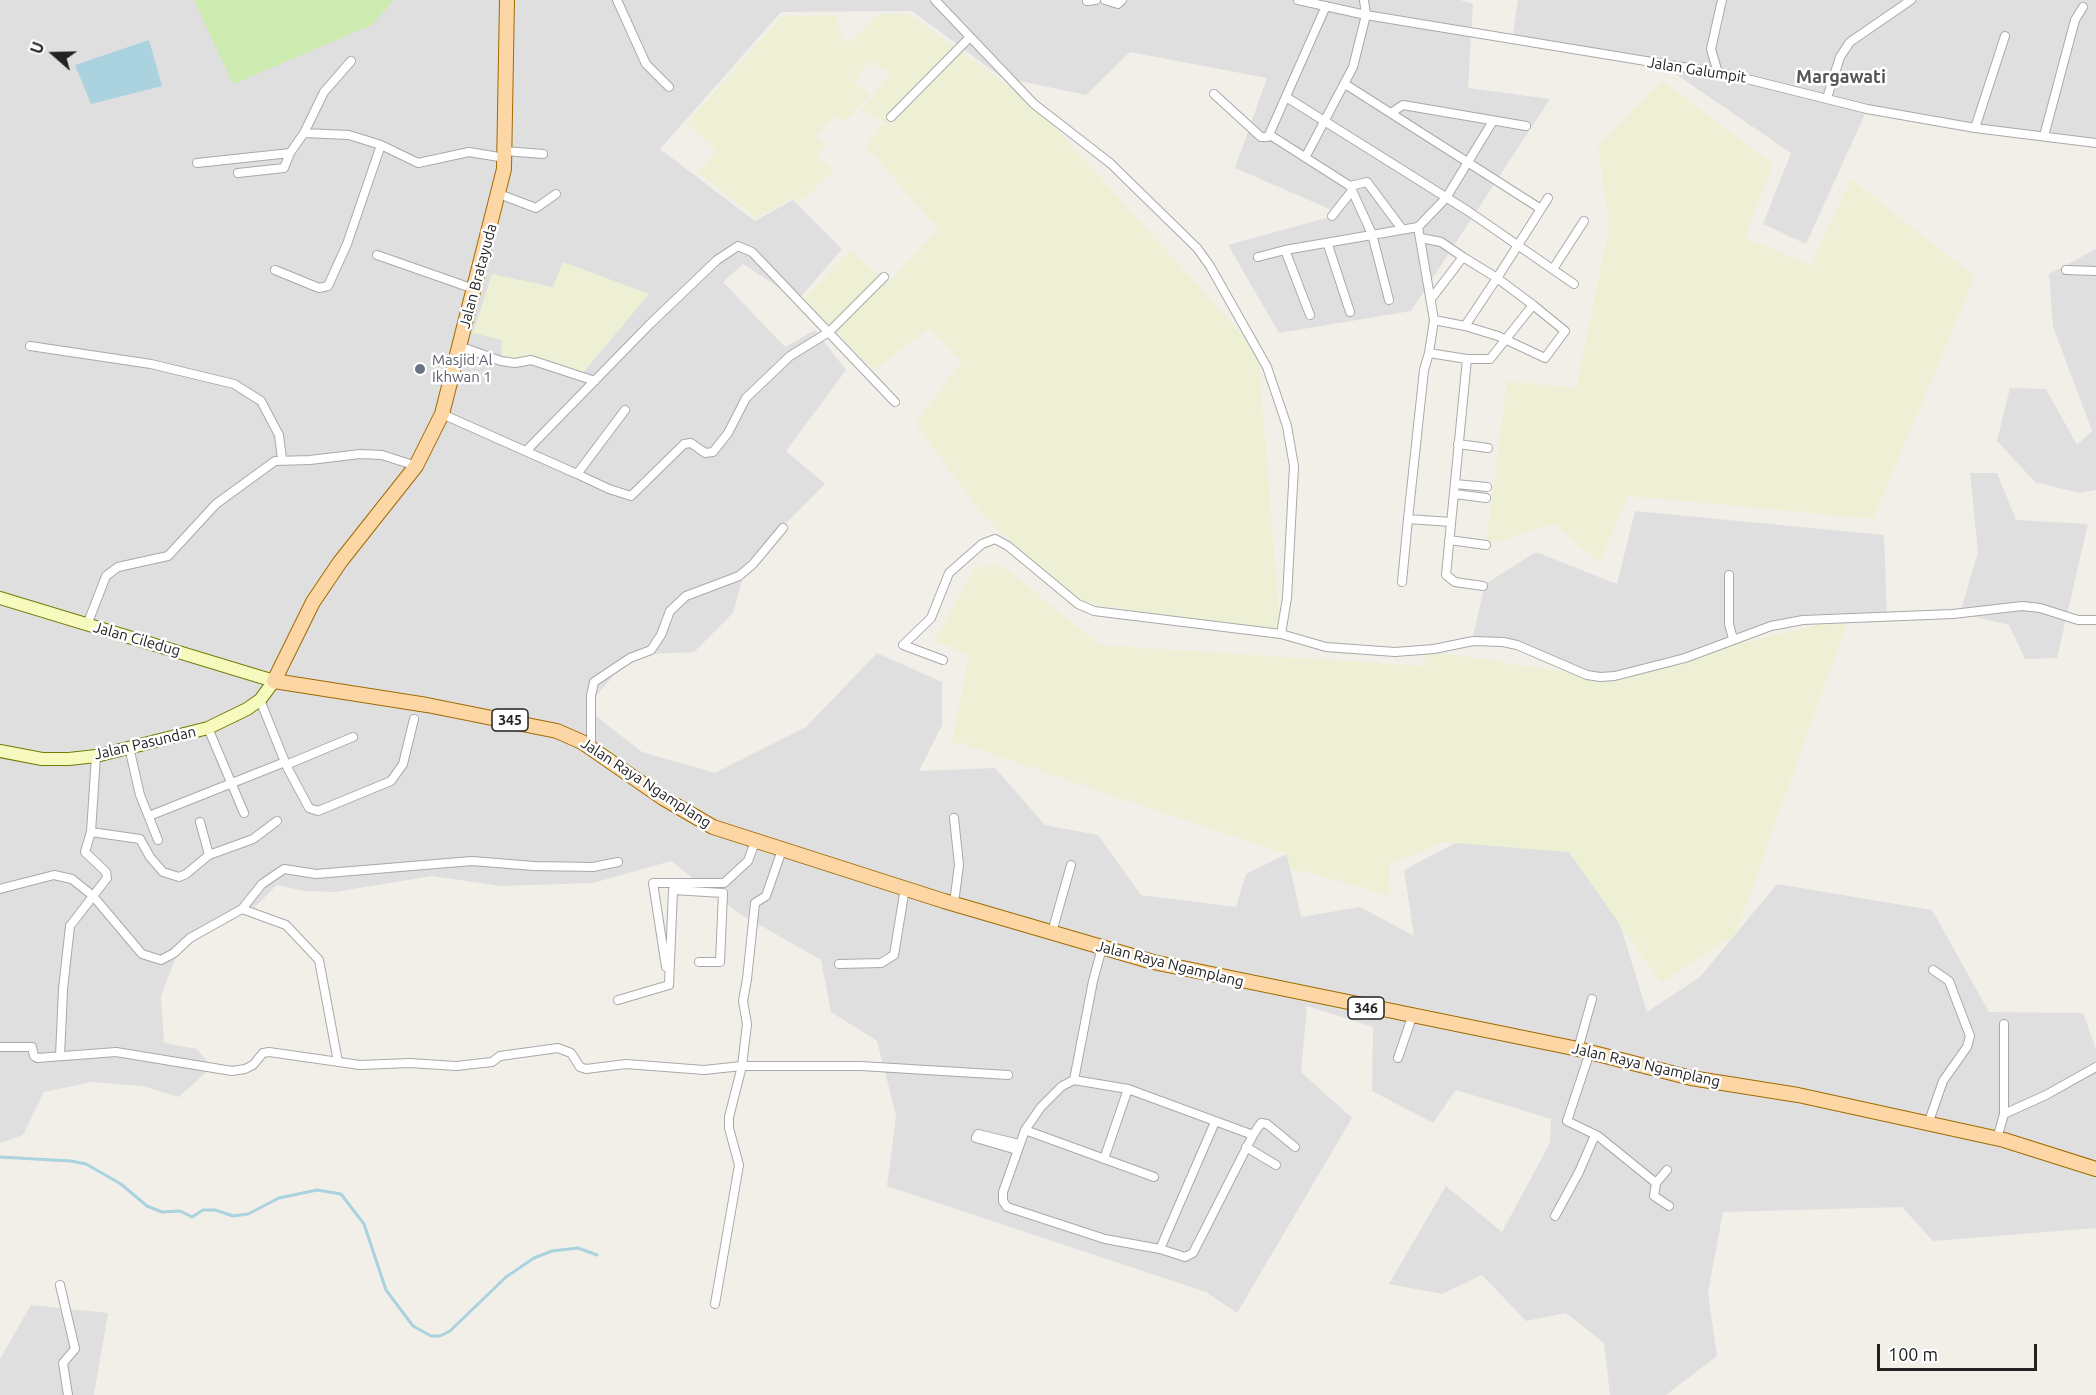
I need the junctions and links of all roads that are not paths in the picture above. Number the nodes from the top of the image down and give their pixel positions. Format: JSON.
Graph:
{"nodes":[{"id":1,"x":507,"y":0,"type":"edge"},
{"id":2,"x":617,"y":0,"type":"edge"},
{"id":3,"x":935,"y":0,"type":"edge"},
{"id":4,"x":1096,"y":0,"type":"edge"},
{"id":5,"x":1105,"y":0,"type":"edge"},
{"id":6,"x":1122,"y":0,"type":"edge"},
{"id":7,"x":1298,"y":0,"type":"edge"},
{"id":8,"x":1364,"y":0,"type":"edge"},
{"id":9,"x":1722,"y":0,"type":"edge"},
{"id":10,"x":1911,"y":0,"type":"edge"},
{"id":11,"x":1087,"y":1,"type":"edge"},
{"id":12,"x":1326,"y":6,"type":"junction"},
{"id":13,"x":2083,"y":7,"type":"dead end"},
{"id":14,"x":1366,"y":15,"type":"junction"},
{"id":15,"x":2005,"y":36,"type":"dead end"},
{"id":16,"x":969,"y":38,"type":"junction"},
{"id":17,"x":351,"y":61,"type":"dead end"},
{"id":18,"x":1718,"y":73,"type":"junction"},
{"id":19,"x":1345,"y":84,"type":"junction"},
{"id":20,"x":669,"y":87,"type":"dead end"},
{"id":21,"x":1214,"y":94,"type":"dead end"},
{"id":22,"x":1286,"y":97,"type":"junction"},
{"id":23,"x":1827,"y":98,"type":"junction"},
{"id":24,"x":1391,"y":114,"type":"junction"},
{"id":25,"x":891,"y":117,"type":"dead end"},
{"id":26,"x":1325,"y":120,"type":"junction"},
{"id":27,"x":1494,"y":121,"type":"junction"},
{"id":28,"x":1526,"y":126,"type":"dead end"},
{"id":29,"x":1975,"y":128,"type":"junction"},
{"id":30,"x":304,"y":133,"type":"junction"},
{"id":31,"x":1270,"y":135,"type":"junction"},
{"id":32,"x":2044,"y":136,"type":"junction"},
{"id":33,"x":2096,"y":143,"type":"edge"},
{"id":34,"x":381,"y":145,"type":"junction"},
{"id":35,"x":290,"y":153,"type":"junction"},
{"id":36,"x":543,"y":154,"type":"dead end"},
{"id":37,"x":505,"y":155,"type":"junction"},
{"id":38,"x":1306,"y":156,"type":"junction"},
{"id":39,"x":1467,"y":162,"type":"junction"},
{"id":40,"x":197,"y":163,"type":"dead end"},
{"id":41,"x":238,"y":173,"type":"dead end"},
{"id":42,"x":1351,"y":189,"type":"junction"},
{"id":43,"x":500,"y":194,"type":"junction"},
{"id":44,"x":556,"y":194,"type":"dead end"},
{"id":45,"x":1446,"y":198,"type":"junction"},
{"id":46,"x":1548,"y":198,"type":"dead end"},
{"id":47,"x":1541,"y":209,"type":"junction"},
{"id":48,"x":1332,"y":216,"type":"dead end"},
{"id":49,"x":1584,"y":221,"type":"dead end"},
{"id":50,"x":1418,"y":227,"type":"junction"},
{"id":51,"x":1402,"y":229,"type":"junction"},
{"id":52,"x":1372,"y":234,"type":"junction"},
{"id":53,"x":1421,"y":238,"type":"junction"},
{"id":54,"x":1328,"y":244,"type":"junction"},
{"id":55,"x":1518,"y":247,"type":"junction"},
{"id":56,"x":1285,"y":250,"type":"junction"},
{"id":57,"x":377,"y":255,"type":"dead end"},
{"id":58,"x":1258,"y":257,"type":"dead end"},
{"id":59,"x":1463,"y":257,"type":"junction"},
{"id":60,"x":1553,"y":269,"type":"junction"},
{"id":61,"x":275,"y":270,"type":"dead end"},
{"id":62,"x":2066,"y":270,"type":"dead end"},
{"id":63,"x":2096,"y":272,"type":"edge"},
{"id":64,"x":884,"y":277,"type":"dead end"},
{"id":65,"x":1497,"y":278,"type":"junction"},
{"id":66,"x":1574,"y":284,"type":"dead end"},
{"id":67,"x":474,"y":289,"type":"junction"},
{"id":68,"x":1431,"y":298,"type":"junction"},
{"id":69,"x":1389,"y":300,"type":"dead end"},
{"id":70,"x":1533,"y":305,"type":"junction"},
{"id":71,"x":1350,"y":312,"type":"dead end"},
{"id":72,"x":1310,"y":315,"type":"dead end"},
{"id":73,"x":1434,"y":320,"type":"junction"},
{"id":74,"x":1465,"y":326,"type":"junction"},
{"id":75,"x":829,"y":332,"type":"junction"},
{"id":76,"x":1507,"y":340,"type":"junction"},
{"id":77,"x":30,"y":346,"type":"dead end"},
{"id":78,"x":459,"y":346,"type":"junction"},
{"id":79,"x":1429,"y":353,"type":"junction"},
{"id":80,"x":1467,"y":359,"type":"junction"},
{"id":81,"x":595,"y":381,"type":"junction"},
{"id":82,"x":895,"y":402,"type":"dead end"},
{"id":83,"x":625,"y":410,"type":"dead end"},
{"id":84,"x":442,"y":414,"type":"junction"},
{"id":85,"x":1458,"y":444,"type":"junction"},
{"id":86,"x":1488,"y":448,"type":"dead end"},
{"id":87,"x":527,"y":450,"type":"junction"},
{"id":88,"x":282,"y":459,"type":"junction"},
{"id":89,"x":416,"y":466,"type":"junction"},
{"id":90,"x":578,"y":474,"type":"junction"},
{"id":91,"x":1456,"y":484,"type":"junction"},
{"id":92,"x":1487,"y":487,"type":"dead end"},
{"id":93,"x":1455,"y":494,"type":"junction"},
{"id":94,"x":1486,"y":498,"type":"dead end"},
{"id":95,"x":1408,"y":519,"type":"junction"},
{"id":96,"x":1451,"y":522,"type":"junction"},
{"id":97,"x":783,"y":528,"type":"dead end"},
{"id":98,"x":1449,"y":540,"type":"junction"},
{"id":99,"x":1486,"y":545,"type":"dead end"},
{"id":100,"x":1729,"y":575,"type":"dead end"},
{"id":101,"x":1402,"y":582,"type":"dead end"},
{"id":102,"x":1483,"y":586,"type":"dead end"},
{"id":103,"x":0,"y":598,"type":"edge"},
{"id":104,"x":2096,"y":620,"type":"edge"},
{"id":105,"x":87,"y":625,"type":"junction"},
{"id":106,"x":1731,"y":632,"type":"junction"},
{"id":107,"x":1281,"y":634,"type":"junction"},
{"id":108,"x":943,"y":660,"type":"dead end"},
{"id":109,"x":274,"y":681,"type":"junction"},
{"id":110,"x":260,"y":700,"type":"junction"},
{"id":111,"x":414,"y":719,"type":"dead end"},
{"id":112,"x":208,"y":728,"type":"junction"},
{"id":113,"x":353,"y":737,"type":"dead end"},
{"id":114,"x":129,"y":747,"type":"junction"},
{"id":115,"x":591,"y":749,"type":"junction"},
{"id":116,"x":0,"y":751,"type":"edge"},
{"id":117,"x":96,"y":756,"type":"junction"},
{"id":118,"x":286,"y":764,"type":"junction"},
{"id":119,"x":231,"y":783,"type":"junction"},
{"id":120,"x":244,"y":813,"type":"dead end"},
{"id":121,"x":149,"y":816,"type":"junction"},
{"id":122,"x":954,"y":818,"type":"dead end"},
{"id":123,"x":277,"y":821,"type":"dead end"},
{"id":124,"x":200,"y":822,"type":"dead end"},
{"id":125,"x":719,"y":830,"type":"joint"},
{"id":126,"x":91,"y":832,"type":"junction"},
{"id":127,"x":158,"y":840,"type":"dead end"},
{"id":128,"x":755,"y":842,"type":"junction"},
{"id":129,"x":782,"y":850,"type":"junction"},
{"id":130,"x":209,"y":855,"type":"junction"},
{"id":131,"x":618,"y":862,"type":"dead end"},
{"id":132,"x":1071,"y":864,"type":"dead end"},
{"id":133,"x":724,"y":883,"type":"junction"},
{"id":134,"x":674,"y":886,"type":"junction"},
{"id":135,"x":905,"y":888,"type":"junction"},
{"id":136,"x":0,"y":889,"type":"edge"},
{"id":137,"x":97,"y":892,"type":"junction"},
{"id":138,"x":723,"y":893,"type":"junction"},
{"id":139,"x":954,"y":903,"type":"junction"},
{"id":140,"x":242,"y":909,"type":"junction"},
{"id":141,"x":1052,"y":932,"type":"junction"},
{"id":142,"x":1102,"y":948,"type":"junction"},
{"id":143,"x":699,"y":962,"type":"dead end"},
{"id":144,"x":839,"y":964,"type":"dead end"},
{"id":145,"x":1933,"y":970,"type":"dead end"},
{"id":146,"x":669,"y":985,"type":"junction"},
{"id":147,"x":1592,"y":999,"type":"dead end"},
{"id":148,"x":618,"y":1000,"type":"dead end"},
{"id":149,"x":1412,"y":1017,"type":"junction"},
{"id":150,"x":2004,"y":1024,"type":"dead end"},
{"id":151,"x":0,"y":1047,"type":"edge"},
{"id":152,"x":1584,"y":1050,"type":"junction"},
{"id":153,"x":60,"y":1056,"type":"junction"},
{"id":154,"x":1398,"y":1058,"type":"dead end"},
{"id":155,"x":338,"y":1062,"type":"junction"},
{"id":156,"x":742,"y":1066,"type":"junction"},
{"id":157,"x":2096,"y":1067,"type":"edge"},
{"id":158,"x":1008,"y":1075,"type":"dead end"},
{"id":159,"x":1074,"y":1080,"type":"junction"},
{"id":160,"x":1128,"y":1089,"type":"junction"},
{"id":161,"x":2004,"y":1114,"type":"junction"},
{"id":162,"x":1215,"y":1122,"type":"junction"},
{"id":163,"x":1928,"y":1124,"type":"junction"},
{"id":164,"x":1025,"y":1130,"type":"junction"},
{"id":165,"x":1595,"y":1135,"type":"junction"},
{"id":166,"x":1253,"y":1136,"type":"junction"},
{"id":167,"x":2004,"y":1140,"type":"junction"},
{"id":168,"x":1246,"y":1147,"type":"junction"},
{"id":169,"x":1295,"y":1147,"type":"dead end"},
{"id":170,"x":1104,"y":1158,"type":"junction"},
{"id":171,"x":1276,"y":1165,"type":"dead end"},
{"id":172,"x":2096,"y":1169,"type":"edge"},
{"id":173,"x":1667,"y":1170,"type":"dead end"},
{"id":174,"x":1154,"y":1177,"type":"dead end"},
{"id":175,"x":1656,"y":1183,"type":"junction"},
{"id":176,"x":1670,"y":1206,"type":"dead end"},
{"id":177,"x":1555,"y":1215,"type":"dead end"},
{"id":178,"x":1160,"y":1250,"type":"junction"},
{"id":179,"x":60,"y":1285,"type":"dead end"},
{"id":180,"x":715,"y":1304,"type":"dead end"},
{"id":181,"x":68,"y":1395,"type":"edge"}],
"edges":[{"from":1,"to":37,"type":"main road","name":"Jalan Bratayuda"},
{"from":2,"to":20,"type":"street"},
{"from":3,"to":16,"type":"street"},
{"from":4,"to":11,"type":"street"},
{"from":5,"to":6,"type":"street"},
{"from":7,"to":12,"type":"street","name":"Jalan Galumpit"},
{"from":8,"to":14,"type":"street"},
{"from":9,"to":18,"type":"street"},
{"from":10,"to":23,"type":"street"},
{"from":12,"to":14,"type":"street","name":"Jalan Galumpit"},
{"from":12,"to":22,"type":"street"},
{"from":13,"to":32,"type":"street"},
{"from":14,"to":18,"type":"street","name":"Jalan Galumpit"},
{"from":14,"to":19,"type":"street"},
{"from":15,"to":29,"type":"street"},
{"from":16,"to":25,"type":"street"},
{"from":16,"to":107,"type":"street"},
{"from":17,"to":30,"type":"street"},
{"from":18,"to":23,"type":"street","name":"Jalan Galumpit"},
{"from":19,"to":24,"type":"street"},
{"from":19,"to":26,"type":"street"},
{"from":21,"to":31,"type":"street"},
{"from":22,"to":26,"type":"street"},
{"from":22,"to":31,"type":"street"},
{"from":23,"to":29,"type":"street","name":"Jalan Galumpit"},
{"from":24,"to":27,"type":"street"},
{"from":24,"to":39,"type":"street"},
{"from":26,"to":38,"type":"street"},
{"from":26,"to":45,"type":"street"},
{"from":27,"to":28,"type":"street"},
{"from":27,"to":39,"type":"street"},
{"from":29,"to":32,"type":"street","name":"Jalan Galumpit"},
{"from":30,"to":34,"type":"street"},
{"from":30,"to":35,"type":"street"},
{"from":31,"to":38,"type":"street"},
{"from":32,"to":33,"type":"street","name":"Jalan Galumpit"},
{"from":34,"to":37,"type":"street"},
{"from":34,"to":61,"type":"street"},
{"from":35,"to":40,"type":"street"},
{"from":35,"to":41,"type":"street"},
{"from":36,"to":37,"type":"street"},
{"from":37,"to":43,"type":"main road","name":"Jalan Bratayuda"},
{"from":38,"to":42,"type":"street"},
{"from":39,"to":45,"type":"street"},
{"from":39,"to":47,"type":"street"},
{"from":42,"to":48,"type":"street"},
{"from":42,"to":51,"type":"street"},
{"from":42,"to":52,"type":"street"},
{"from":43,"to":44,"type":"street"},
{"from":43,"to":67,"type":"main road","name":"Jalan Bratayuda"},
{"from":45,"to":50,"type":"street"},
{"from":45,"to":55,"type":"street"},
{"from":46,"to":47,"type":"street"},
{"from":47,"to":55,"type":"street"},
{"from":49,"to":60,"type":"street"},
{"from":50,"to":51,"type":"street"},
{"from":50,"to":53,"type":"street"},
{"from":51,"to":52,"type":"street"},
{"from":52,"to":54,"type":"street"},
{"from":52,"to":69,"type":"street"},
{"from":53,"to":59,"type":"street"},
{"from":53,"to":68,"type":"street"},
{"from":54,"to":56,"type":"street"},
{"from":54,"to":71,"type":"street"},
{"from":55,"to":60,"type":"street"},
{"from":55,"to":65,"type":"street"},
{"from":56,"to":58,"type":"street"},
{"from":56,"to":72,"type":"street"},
{"from":57,"to":67,"type":"street"},
{"from":59,"to":65,"type":"street"},
{"from":59,"to":68,"type":"street"},
{"from":60,"to":66,"type":"street"},
{"from":62,"to":63,"type":"street"},
{"from":64,"to":75,"type":"street"},
{"from":65,"to":70,"type":"street"},
{"from":65,"to":74,"type":"street"},
{"from":67,"to":78,"type":"main road","name":"Jalan Bratayuda"},
{"from":68,"to":73,"type":"street"},
{"from":70,"to":76,"type":"street"},
{"from":70,"to":76,"type":"street"},
{"from":73,"to":74,"type":"street"},
{"from":73,"to":79,"type":"street"},
{"from":74,"to":76,"type":"street"},
{"from":75,"to":81,"type":"street"},
{"from":75,"to":82,"type":"street"},
{"from":75,"to":90,"type":"street"},
{"from":76,"to":80,"type":"street"},
{"from":77,"to":88,"type":"street"},
{"from":78,"to":81,"type":"street"},
{"from":78,"to":84,"type":"main road","name":"Jalan Bratayuda"},
{"from":79,"to":80,"type":"street"},
{"from":79,"to":95,"type":"street"},
{"from":80,"to":85,"type":"street"},
{"from":81,"to":87,"type":"street"},
{"from":83,"to":90,"type":"street"},
{"from":84,"to":87,"type":"street"},
{"from":84,"to":89,"type":"main road","name":"Jalan Bratayuda"},
{"from":85,"to":86,"type":"street"},
{"from":85,"to":91,"type":"street"},
{"from":87,"to":90,"type":"street"},
{"from":88,"to":89,"type":"street"},
{"from":88,"to":105,"type":"street"},
{"from":89,"to":109,"type":"main road","name":"Jalan Bratayuda"},
{"from":91,"to":92,"type":"street"},
{"from":91,"to":93,"type":"street"},
{"from":93,"to":94,"type":"street"},
{"from":93,"to":96,"type":"street"},
{"from":95,"to":96,"type":"street"},
{"from":95,"to":101,"type":"street"},
{"from":96,"to":98,"type":"street"},
{"from":97,"to":115,"type":"street"},
{"from":98,"to":99,"type":"street"},
{"from":98,"to":102,"type":"street"},
{"from":100,"to":106,"type":"street"},
{"from":103,"to":105,"type":"street","name":"Jalan Ciledug"},
{"from":104,"to":106,"type":"street"},
{"from":105,"to":109,"type":"street","name":"Jalan Ciledug"},
{"from":106,"to":107,"type":"street"},
{"from":107,"to":108,"type":"street"},
{"from":109,"to":110,"type":"street","name":"Jalan Pasundan"},
{"from":109,"to":115,"type":"main road","name":"Jalan Raya Ngamplang","number":"345"},
{"from":110,"to":112,"type":"street","name":"Jalan Pasundan"},
{"from":110,"to":118,"type":"street"},
{"from":111,"to":118,"type":"street"},
{"from":112,"to":114,"type":"street","name":"Jalan Pasundan"},
{"from":112,"to":119,"type":"street"},
{"from":113,"to":118,"type":"street"},
{"from":114,"to":117,"type":"street","name":"Jalan Pasundan"},
{"from":114,"to":121,"type":"street"},
{"from":115,"to":125,"type":"main road","name":"Jalan Raya Ngamplang","number":"345"},
{"from":116,"to":117,"type":"street","name":"Jalan Pasundan"},
{"from":117,"to":126,"type":"street"},
{"from":118,"to":119,"type":"street"},
{"from":119,"to":120,"type":"street"},
{"from":119,"to":121,"type":"street"},
{"from":121,"to":127,"type":"street"},
{"from":122,"to":139,"type":"street"},
{"from":123,"to":130,"type":"street"},
{"from":124,"to":130,"type":"street"},
{"from":125,"to":128,"type":"main road","name":"Jalan Raya Ngamplang","number":"346"},
{"from":126,"to":130,"type":"street"},
{"from":126,"to":137,"type":"street"},
{"from":128,"to":129,"type":"main road","name":"Jalan Raya Ngamplang","number":"346"},
{"from":128,"to":133,"type":"street"},
{"from":129,"to":135,"type":"main road","name":"Jalan Raya Ngamplang","number":"346"},
{"from":129,"to":156,"type":"street"},
{"from":131,"to":140,"type":"street"},
{"from":132,"to":141,"type":"street"},
{"from":133,"to":134,"type":"street"},
{"from":133,"to":138,"type":"street"},
{"from":134,"to":138,"type":"street"},
{"from":134,"to":146,"type":"street"},
{"from":134,"to":146,"type":"street"},
{"from":135,"to":139,"type":"main road","name":"Jalan Raya Ngamplang","number":"346"},
{"from":135,"to":144,"type":"street"},
{"from":136,"to":137,"type":"street"},
{"from":137,"to":140,"type":"street"},
{"from":137,"to":153,"type":"street"},
{"from":138,"to":143,"type":"street"},
{"from":139,"to":141,"type":"main road","name":"Jalan Raya Ngamplang","number":"346"},
{"from":140,"to":155,"type":"street"},
{"from":141,"to":142,"type":"main road","name":"Jalan Raya Ngamplang","number":"346"},
{"from":142,"to":149,"type":"main road","name":"Jalan Raya Ngamplang","number":"346"},
{"from":142,"to":159,"type":"street"},
{"from":145,"to":163,"type":"street"},
{"from":146,"to":148,"type":"street"},
{"from":147,"to":152,"type":"street"},
{"from":149,"to":152,"type":"main road","name":"Jalan Raya Ngamplang","number":"346"},
{"from":149,"to":154,"type":"street"},
{"from":150,"to":161,"type":"street"},
{"from":151,"to":153,"type":"street"},
{"from":152,"to":163,"type":"main road","name":"Jalan Raya Ngamplang","number":"346"},
{"from":152,"to":165,"type":"street"},
{"from":153,"to":155,"type":"street"},
{"from":155,"to":156,"type":"street"},
{"from":156,"to":158,"type":"street"},
{"from":156,"to":180,"type":"street"},
{"from":157,"to":161,"type":"street"},
{"from":159,"to":160,"type":"street"},
{"from":159,"to":164,"type":"street"},
{"from":160,"to":162,"type":"street"},
{"from":160,"to":170,"type":"street"},
{"from":161,"to":167,"type":"street"},
{"from":162,"to":166,"type":"street"},
{"from":162,"to":178,"type":"street"},
{"from":163,"to":167,"type":"main road","name":"Jalan Raya Ngamplang","number":"346"},
{"from":164,"to":170,"type":"street"},
{"from":164,"to":178,"type":"street"},
{"from":165,"to":175,"type":"street"},
{"from":165,"to":177,"type":"street"},
{"from":166,"to":168,"type":"street"},
{"from":166,"to":169,"type":"street"},
{"from":167,"to":172,"type":"main road","name":"Jalan Raya Ngamplang","number":"346"},
{"from":168,"to":171,"type":"street"},
{"from":168,"to":178,"type":"street"},
{"from":170,"to":174,"type":"street"},
{"from":173,"to":175,"type":"street"},
{"from":175,"to":176,"type":"street"},
{"from":179,"to":181,"type":"street"}]}
